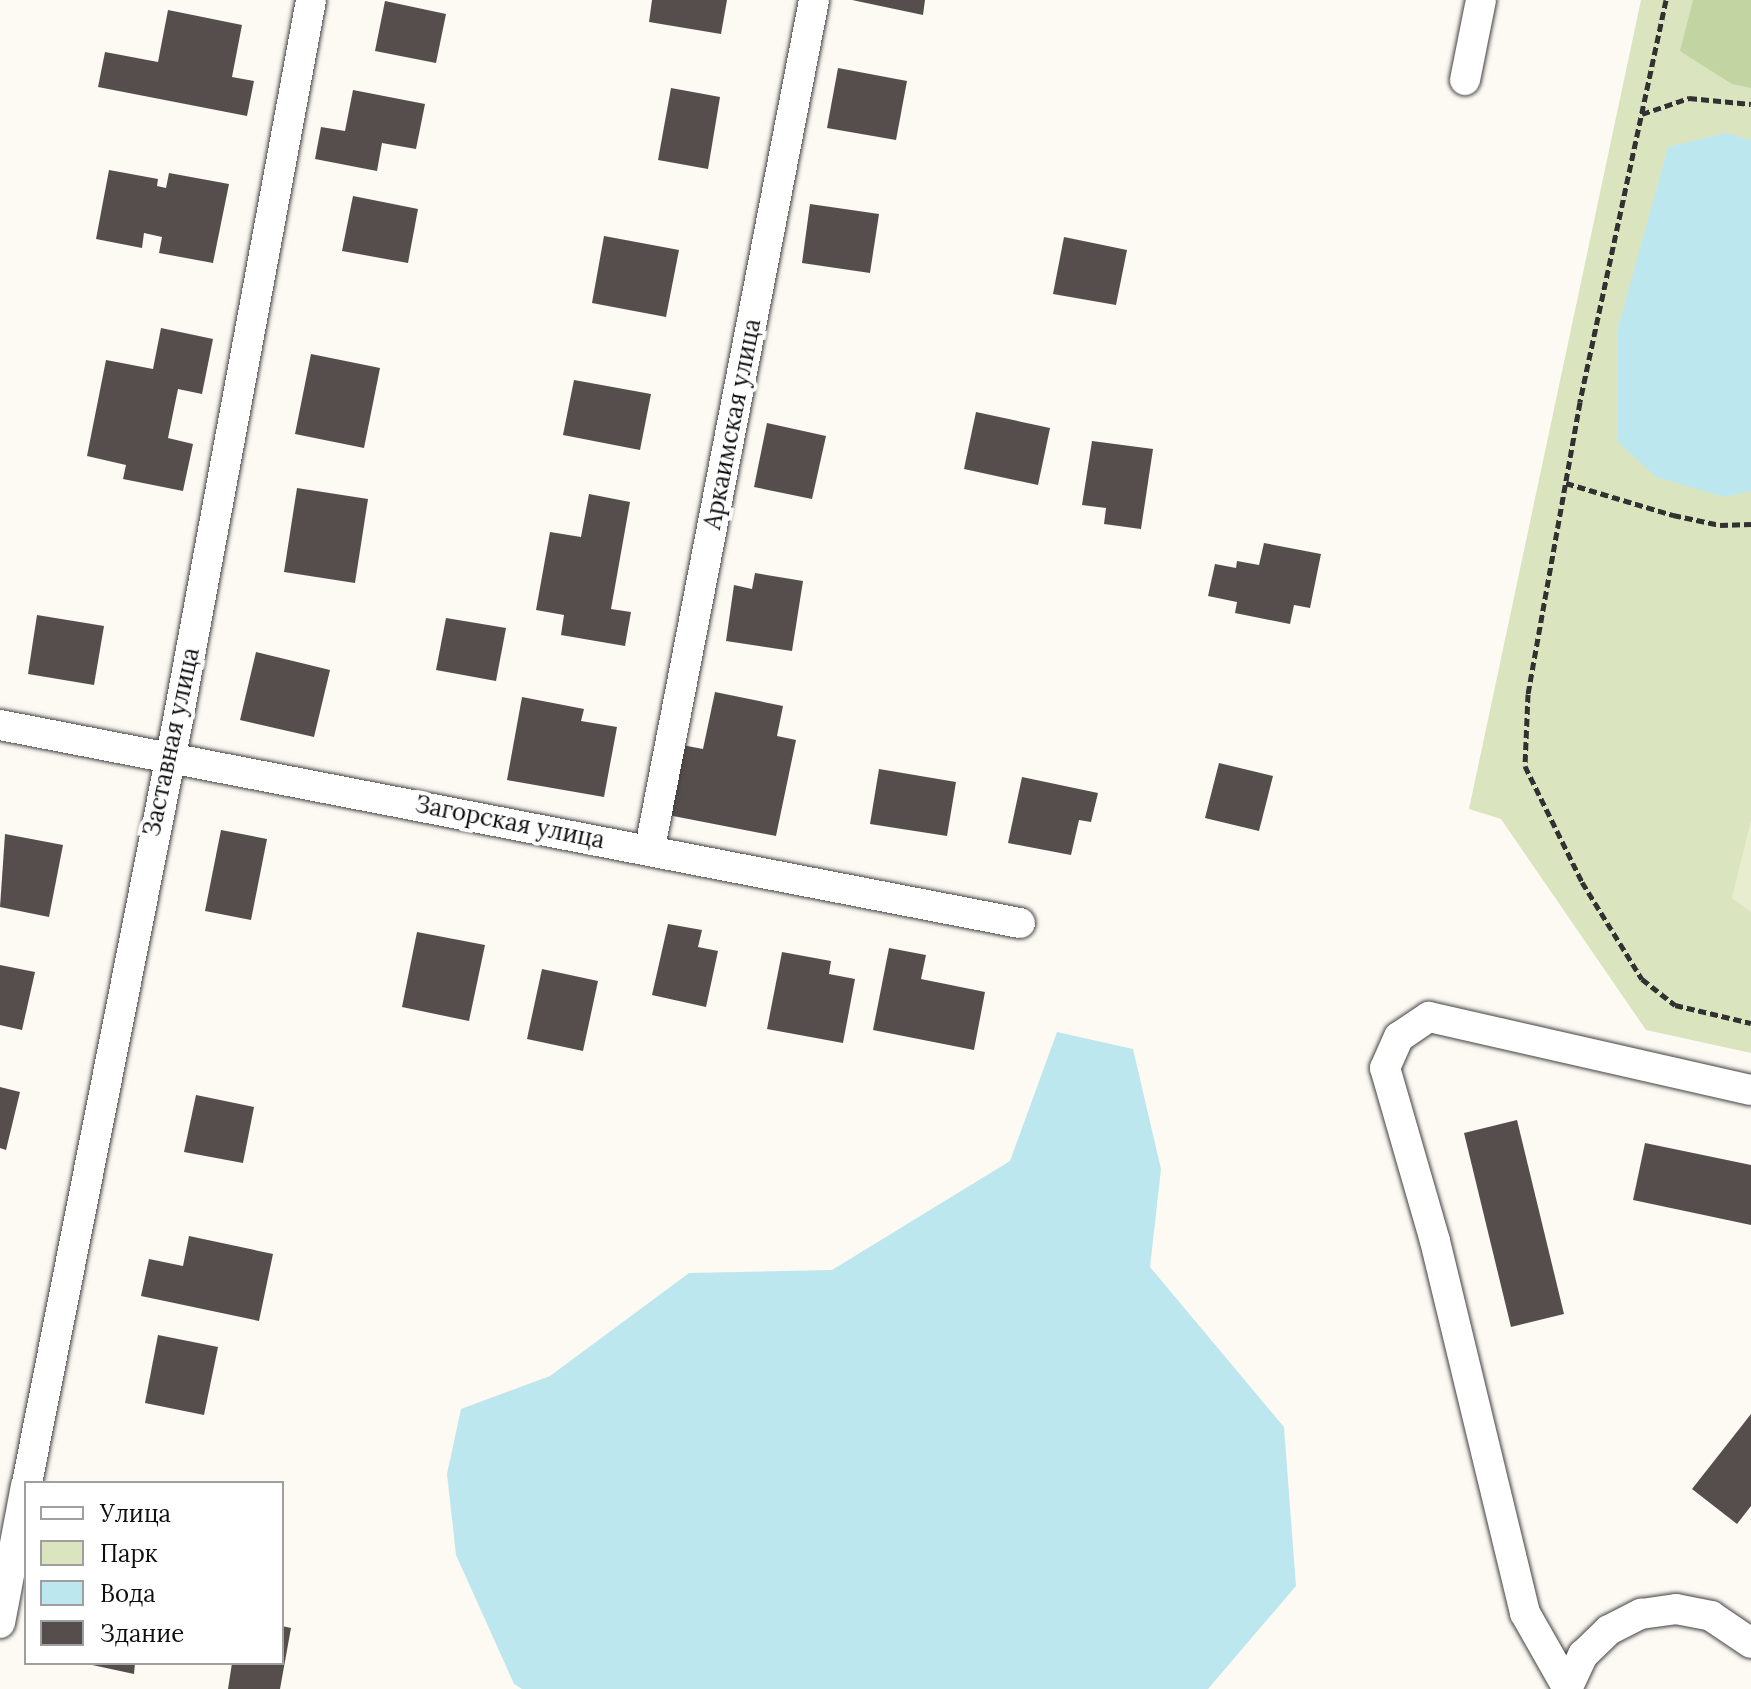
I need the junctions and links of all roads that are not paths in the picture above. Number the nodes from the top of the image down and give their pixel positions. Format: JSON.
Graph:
{"nodes":[{"id":1,"x":311,"y":0,"type":"edge"},
{"id":2,"x":814,"y":0,"type":"edge"},
{"id":3,"x":1481,"y":0,"type":"edge"},
{"id":4,"x":1465,"y":80,"type":"dead end"},
{"id":5,"x":0,"y":725,"type":"edge"},
{"id":6,"x":167,"y":758,"type":"junction"},
{"id":7,"x":650,"y":848,"type":"junction"},
{"id":8,"x":1020,"y":923,"type":"dead end"},
{"id":9,"x":1751,"y":1090,"type":"edge"},
{"id":10,"x":27,"y":1481,"type":"edge"},
{"id":11,"x":24,"y":1496,"type":"edge"},
{"id":12,"x":0,"y":1623,"type":"edge"},
{"id":13,"x":1751,"y":1643,"type":"edge"},
{"id":14,"x":1567,"y":1688,"type":"edge"}],
"edges":[{"from":1,"to":6,"type":"street","name":"Заставная улица"},
{"from":2,"to":7,"type":"street","name":"Аркаимская улица"},
{"from":3,"to":4,"type":"street"},
{"from":5,"to":6,"type":"street","name":"Загорская улица"},
{"from":6,"to":7,"type":"street","name":"Загорская улица"},
{"from":6,"to":10,"type":"street","name":"Заставная улица"},
{"from":7,"to":8,"type":"street","name":"Загорская улица"},
{"from":9,"to":14,"type":"street"},
{"from":11,"to":12,"type":"street","name":"Заставная улица"},
{"from":13,"to":14,"type":"street"}]}
